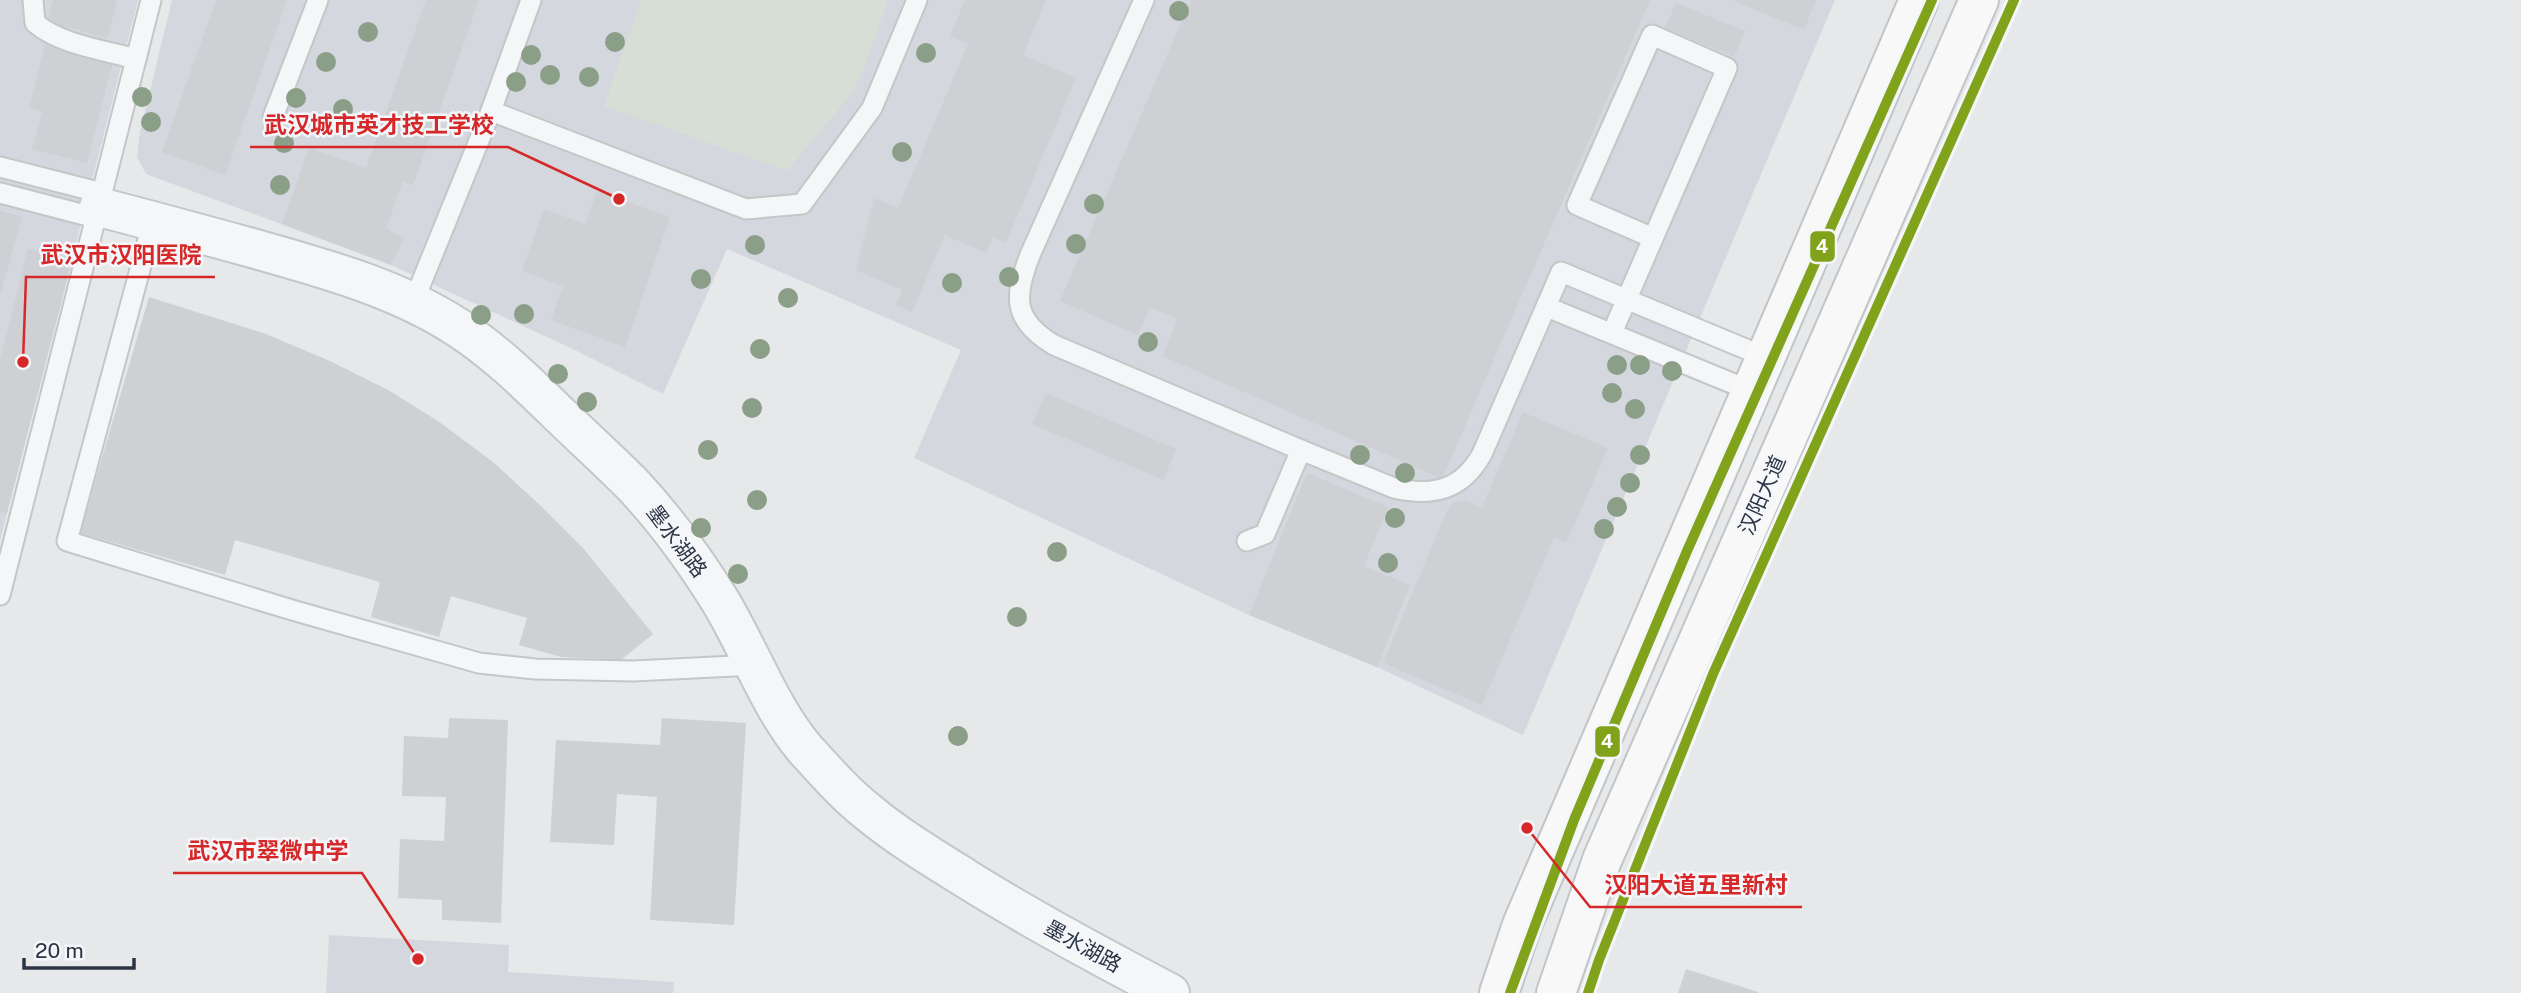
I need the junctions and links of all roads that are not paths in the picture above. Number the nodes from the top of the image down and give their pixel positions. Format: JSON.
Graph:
{"nodes":[{"id":1,"x":33,"y":0,"type":"edge"},
{"id":2,"x":151,"y":0,"type":"edge"},
{"id":3,"x":318,"y":0,"type":"edge"},
{"id":4,"x":531,"y":0,"type":"edge"},
{"id":5,"x":917,"y":0,"type":"edge"},
{"id":6,"x":1144,"y":0,"type":"edge"},
{"id":7,"x":1919,"y":0,"type":"edge"},
{"id":8,"x":1979,"y":0,"type":"edge"},
{"id":9,"x":136,"y":59,"type":"junction"},
{"id":10,"x":491,"y":111,"type":"junction"},
{"id":11,"x":273,"y":117,"type":"dead end"},
{"id":12,"x":0,"y":167,"type":"edge"},
{"id":13,"x":0,"y":193,"type":"edge"},
{"id":14,"x":99,"y":206,"type":"junction"},
{"id":15,"x":153,"y":221,"type":"junction"},
{"id":16,"x":1653,"y":238,"type":"junction"},
{"id":17,"x":1626,"y":299,"type":"junction"},
{"id":18,"x":413,"y":303,"type":"junction"},
{"id":19,"x":1547,"y":307,"type":"junction"},
{"id":20,"x":1612,"y":333,"type":"junction"},
{"id":21,"x":1758,"y":374,"type":"junction"},
{"id":22,"x":1301,"y":450,"type":"junction"},
{"id":23,"x":1247,"y":541,"type":"dead end"},
{"id":24,"x":0,"y":596,"type":"edge"},
{"id":25,"x":755,"y":665,"type":"junction"},
{"id":26,"x":1170,"y":993,"type":"edge"},
{"id":27,"x":1499,"y":993,"type":"edge"},
{"id":28,"x":1556,"y":993,"type":"edge"}],
"edges":[{"from":1,"to":9,"type":"lane"},
{"from":2,"to":9,"type":"lane"},
{"from":3,"to":11,"type":"lane"},
{"from":4,"to":10,"type":"lane"},
{"from":5,"to":10,"type":"lane"},
{"from":6,"to":22,"type":"lane"},
{"from":7,"to":21,"type":"main road"},
{"from":8,"to":28,"type":"main road","name":"汉阳大道"},
{"from":9,"to":14,"type":"lane"},
{"from":10,"to":18,"type":"lane"},
{"from":12,"to":14,"type":"lane"},
{"from":13,"to":14,"type":"lane"},
{"from":14,"to":15,"type":"street","name":"墨水湖路"},
{"from":14,"to":24,"type":"lane"},
{"from":15,"to":18,"type":"street","name":"墨水湖路"},
{"from":15,"to":25,"type":"lane"},
{"from":16,"to":16,"type":"lane"},
{"from":16,"to":17,"type":"lane"},
{"from":17,"to":19,"type":"lane"},
{"from":17,"to":20,"type":"lane"},
{"from":17,"to":21,"type":"lane"},
{"from":18,"to":25,"type":"street","name":"墨水湖路"},
{"from":19,"to":20,"type":"lane"},
{"from":19,"to":22,"type":"lane"},
{"from":20,"to":21,"type":"lane"},
{"from":21,"to":27,"type":"main road"},
{"from":22,"to":23,"type":"lane"},
{"from":25,"to":26,"type":"street","name":"墨水湖路"}]}
